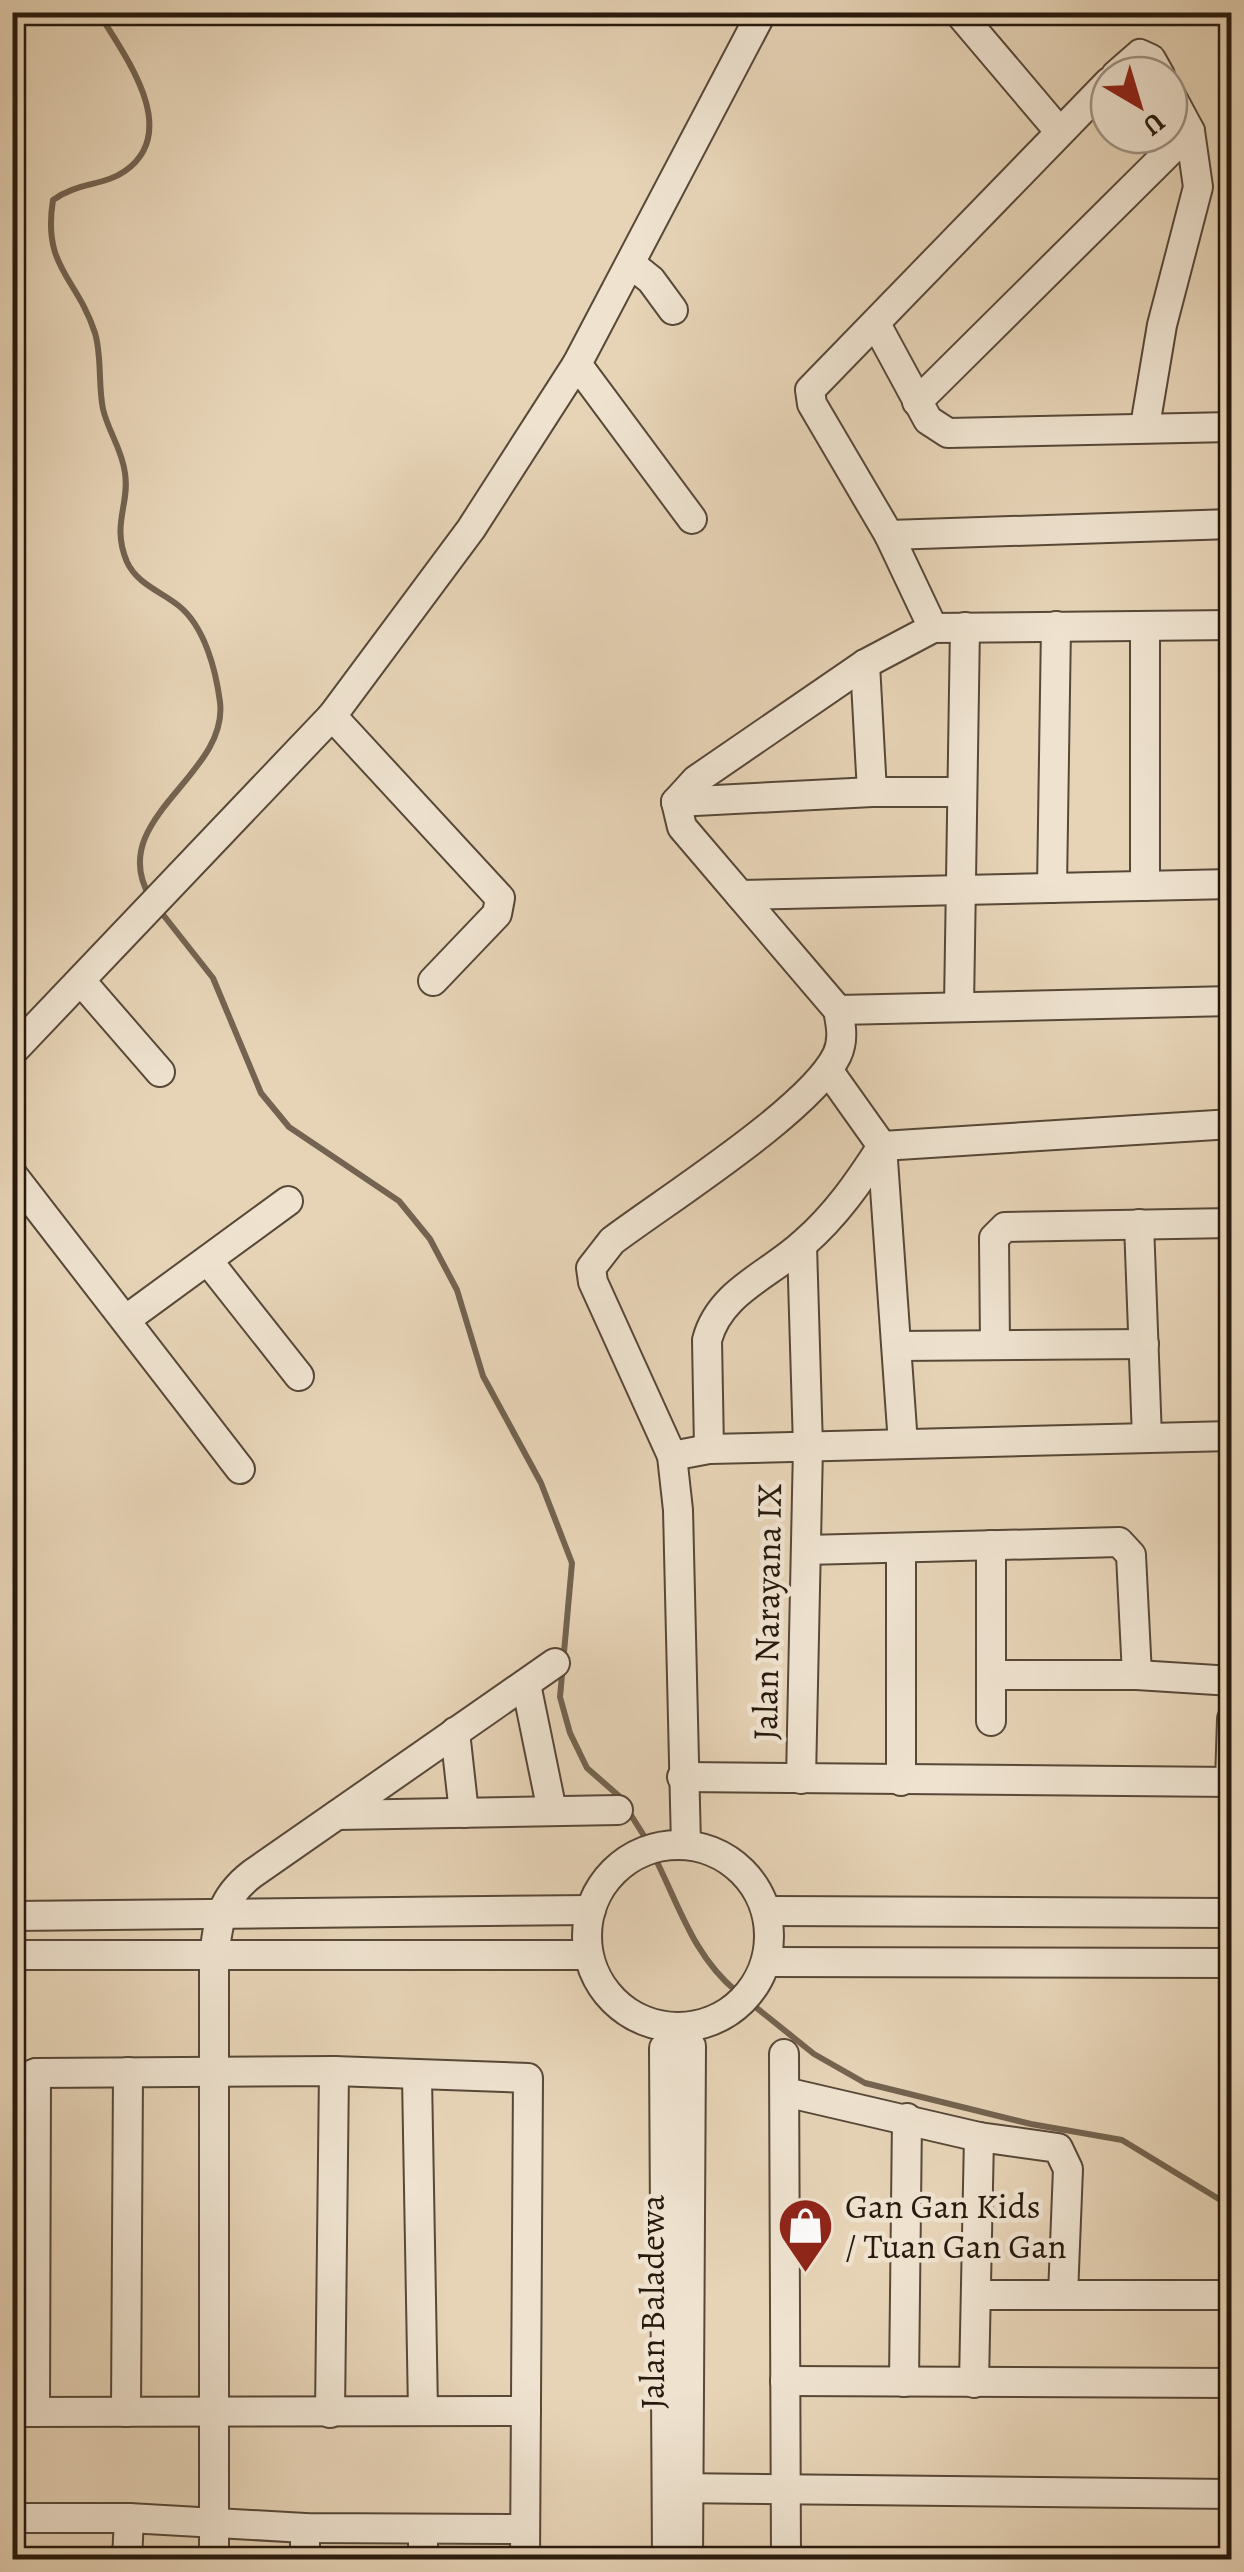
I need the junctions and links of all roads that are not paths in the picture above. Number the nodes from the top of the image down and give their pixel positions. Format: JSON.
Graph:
{"nodes":[{"id":1,"x":762,"y":12,"type":"edge"},
{"id":2,"x":960,"y":13,"type":"edge"},
{"id":3,"x":1089,"y":102,"type":"edge"},
{"id":4,"x":1190,"y":130,"type":"joint"},
{"id":5,"x":1059,"y":131,"type":"junction"},
{"id":6,"x":632,"y":264,"type":"junction"},
{"id":7,"x":673,"y":310,"type":"dead end"},
{"id":8,"x":876,"y":324,"type":"junction"},
{"id":9,"x":577,"y":364,"type":"junction"},
{"id":10,"x":917,"y":402,"type":"junction"},
{"id":11,"x":1145,"y":426,"type":"junction"},
{"id":12,"x":1232,"y":427,"type":"edge"},
{"id":13,"x":692,"y":519,"type":"dead end"},
{"id":14,"x":1232,"y":524,"type":"edge"},
{"id":15,"x":889,"y":535,"type":"junction"},
{"id":16,"x":1232,"y":625,"type":"edge"},
{"id":17,"x":965,"y":626,"type":"junction"},
{"id":18,"x":1056,"y":626,"type":"junction"},
{"id":19,"x":1145,"y":626,"type":"junction"},
{"id":20,"x":933,"y":628,"type":"junction"},
{"id":21,"x":866,"y":664,"type":"junction"},
{"id":22,"x":332,"y":716,"type":"junction"},
{"id":23,"x":872,"y":792,"type":"junction"},
{"id":24,"x":962,"y":792,"type":"junction"},
{"id":25,"x":676,"y":802,"type":"junction"},
{"id":26,"x":1232,"y":884,"type":"edge"},
{"id":27,"x":1145,"y":886,"type":"junction"},
{"id":28,"x":1052,"y":888,"type":"junction"},
{"id":29,"x":961,"y":890,"type":"junction"},
{"id":30,"x":740,"y":894,"type":"junction"},
{"id":31,"x":81,"y":981,"type":"junction"},
{"id":32,"x":433,"y":981,"type":"dead end"},
{"id":33,"x":1232,"y":1001,"type":"edge"},
{"id":34,"x":959,"y":1007,"type":"junction"},
{"id":35,"x":838,"y":1010,"type":"junction"},
{"id":36,"x":12,"y":1052,"type":"edge"},
{"id":37,"x":828,"y":1070,"type":"junction"},
{"id":38,"x":160,"y":1072,"type":"dead end"},
{"id":39,"x":1232,"y":1124,"type":"edge"},
{"id":40,"x":882,"y":1146,"type":"junction"},
{"id":41,"x":12,"y":1174,"type":"edge"},
{"id":42,"x":288,"y":1202,"type":"dead end"},
{"id":43,"x":1232,"y":1223,"type":"edge"},
{"id":44,"x":1139,"y":1224,"type":"junction"},
{"id":45,"x":802,"y":1246,"type":"junction"},
{"id":46,"x":209,"y":1262,"type":"junction"},
{"id":47,"x":128,"y":1318,"type":"junction"},
{"id":48,"x":1144,"y":1344,"type":"junction"},
{"id":49,"x":995,"y":1345,"type":"junction"},
{"id":50,"x":899,"y":1346,"type":"junction"},
{"id":51,"x":298,"y":1376,"type":"dead end"},
{"id":52,"x":1232,"y":1436,"type":"edge"},
{"id":53,"x":1147,"y":1438,"type":"junction"},
{"id":54,"x":904,"y":1444,"type":"junction"},
{"id":55,"x":808,"y":1447,"type":"junction"},
{"id":56,"x":709,"y":1449,"type":"junction"},
{"id":57,"x":672,"y":1456,"type":"junction"},
{"id":58,"x":240,"y":1469,"type":"dead end"},
{"id":59,"x":992,"y":1545,"type":"junction"},
{"id":60,"x":901,"y":1548,"type":"junction"},
{"id":61,"x":806,"y":1550,"type":"junction"},
{"id":62,"x":555,"y":1663,"type":"dead end"},
{"id":63,"x":1136,"y":1675,"type":"junction"},
{"id":64,"x":991,"y":1676,"type":"junction"},
{"id":65,"x":1232,"y":1681,"type":"edge"},
{"id":66,"x":526,"y":1684,"type":"junction"},
{"id":67,"x":1232,"y":1720,"type":"edge"},
{"id":68,"x":990,"y":1721,"type":"dead end"},
{"id":69,"x":455,"y":1732,"type":"junction"},
{"id":70,"x":682,"y":1778,"type":"junction"},
{"id":71,"x":802,"y":1779,"type":"junction"},
{"id":72,"x":901,"y":1781,"type":"junction"},
{"id":73,"x":1230,"y":1782,"type":"edge"},
{"id":74,"x":618,"y":1810,"type":"dead end"},
{"id":75,"x":552,"y":1811,"type":"junction"},
{"id":76,"x":464,"y":1813,"type":"junction"},
{"id":77,"x":337,"y":1815,"type":"junction"},
{"id":78,"x":686,"y":1845,"type":"junction"},
{"id":79,"x":591,"y":1910,"type":"junction"},
{"id":80,"x":767,"y":1911,"type":"junction"},
{"id":81,"x":1232,"y":1912,"type":"edge"},
{"id":82,"x":218,"y":1914,"type":"junction"},
{"id":83,"x":12,"y":1916,"type":"edge"},
{"id":84,"x":12,"y":1955,"type":"edge"},
{"id":85,"x":588,"y":1955,"type":"junction"},
{"id":86,"x":214,"y":1958,"type":"junction"},
{"id":87,"x":766,"y":1962,"type":"junction"},
{"id":88,"x":1232,"y":1964,"type":"edge"},
{"id":89,"x":678,"y":2047,"type":"dead end"},
{"id":90,"x":784,"y":2054,"type":"dead end"},
{"id":91,"x":214,"y":2070,"type":"junction"},
{"id":92,"x":334,"y":2071,"type":"junction"},
{"id":93,"x":128,"y":2072,"type":"junction"},
{"id":94,"x":24,"y":2077,"type":"edge"},
{"id":95,"x":417,"y":2077,"type":"junction"},
{"id":96,"x":785,"y":2092,"type":"junction"},
{"id":97,"x":907,"y":2118,"type":"junction"},
{"id":98,"x":979,"y":2137,"type":"junction"},
{"id":99,"x":976,"y":2295,"type":"junction"},
{"id":100,"x":1064,"y":2295,"type":"junction"},
{"id":101,"x":1232,"y":2295,"type":"edge"},
{"id":102,"x":24,"y":2318,"type":"edge"},
{"id":103,"x":785,"y":2381,"type":"junction"},
{"id":104,"x":904,"y":2382,"type":"junction"},
{"id":105,"x":974,"y":2383,"type":"junction"},
{"id":106,"x":1232,"y":2383,"type":"edge"},
{"id":107,"x":215,"y":2411,"type":"junction"},
{"id":108,"x":423,"y":2411,"type":"junction"},
{"id":109,"x":24,"y":2412,"type":"edge"},
{"id":110,"x":126,"y":2412,"type":"junction"},
{"id":111,"x":526,"y":2412,"type":"junction"},
{"id":112,"x":330,"y":2413,"type":"junction"},
{"id":113,"x":677,"y":2488,"type":"junction"},
{"id":114,"x":786,"y":2488,"type":"junction"},
{"id":115,"x":1232,"y":2494,"type":"edge"},
{"id":116,"x":12,"y":2518,"type":"edge"},
{"id":117,"x":129,"y":2518,"type":"junction"},
{"id":118,"x":214,"y":2525,"type":"junction"},
{"id":119,"x":305,"y":2528,"type":"junction"},
{"id":120,"x":423,"y":2528,"type":"junction"},
{"id":121,"x":525,"y":2529,"type":"junction"},
{"id":122,"x":127,"y":2560,"type":"edge"},
{"id":123,"x":214,"y":2560,"type":"edge"},
{"id":124,"x":305,"y":2560,"type":"edge"},
{"id":125,"x":423,"y":2560,"type":"edge"},
{"id":126,"x":525,"y":2560,"type":"edge"},
{"id":127,"x":667,"y":2560,"type":"edge"},
{"id":128,"x":688,"y":2560,"type":"edge"},
{"id":129,"x":786,"y":2560,"type":"edge"}],
"edges":[{"from":1,"to":6,"type":"street"},
{"from":2,"to":5,"type":"street"},
{"from":3,"to":5,"type":"street"},
{"from":4,"to":10,"type":"street"},
{"from":4,"to":11,"type":"street"},
{"from":5,"to":8,"type":"street"},
{"from":6,"to":7,"type":"street"},
{"from":6,"to":9,"type":"street"},
{"from":8,"to":10,"type":"street"},
{"from":8,"to":15,"type":"street"},
{"from":9,"to":13,"type":"street"},
{"from":9,"to":22,"type":"street"},
{"from":10,"to":11,"type":"street"},
{"from":11,"to":12,"type":"street"},
{"from":14,"to":15,"type":"street"},
{"from":15,"to":20,"type":"street"},
{"from":16,"to":19,"type":"street"},
{"from":17,"to":18,"type":"street"},
{"from":17,"to":20,"type":"street"},
{"from":17,"to":24,"type":"street"},
{"from":18,"to":19,"type":"street"},
{"from":18,"to":28,"type":"street"},
{"from":19,"to":27,"type":"street"},
{"from":20,"to":21,"type":"street"},
{"from":21,"to":23,"type":"street"},
{"from":21,"to":25,"type":"street"},
{"from":22,"to":31,"type":"street"},
{"from":22,"to":32,"type":"street"},
{"from":23,"to":24,"type":"street"},
{"from":23,"to":25,"type":"street"},
{"from":24,"to":29,"type":"street"},
{"from":25,"to":30,"type":"street"},
{"from":26,"to":27,"type":"street"},
{"from":27,"to":28,"type":"street"},
{"from":28,"to":29,"type":"street"},
{"from":29,"to":30,"type":"street"},
{"from":29,"to":34,"type":"street"},
{"from":30,"to":35,"type":"street"},
{"from":31,"to":36,"type":"street"},
{"from":31,"to":38,"type":"street"},
{"from":33,"to":34,"type":"street"},
{"from":34,"to":35,"type":"street"},
{"from":35,"to":37,"type":"street"},
{"from":37,"to":40,"type":"street"},
{"from":37,"to":57,"type":"street"},
{"from":39,"to":40,"type":"street"},
{"from":40,"to":45,"type":"street"},
{"from":40,"to":50,"type":"street"},
{"from":41,"to":47,"type":"street"},
{"from":42,"to":46,"type":"street"},
{"from":43,"to":44,"type":"street"},
{"from":44,"to":48,"type":"street"},
{"from":44,"to":49,"type":"street"},
{"from":45,"to":55,"type":"street","name":"Jalan Narayana IX"},
{"from":45,"to":56,"type":"street"},
{"from":46,"to":47,"type":"street"},
{"from":46,"to":51,"type":"street"},
{"from":47,"to":58,"type":"street"},
{"from":48,"to":49,"type":"street"},
{"from":48,"to":53,"type":"street"},
{"from":49,"to":50,"type":"street"},
{"from":50,"to":54,"type":"street"},
{"from":52,"to":53,"type":"street"},
{"from":53,"to":54,"type":"street"},
{"from":54,"to":55,"type":"street"},
{"from":55,"to":56,"type":"street"},
{"from":55,"to":61,"type":"street","name":"Jalan Narayana IX"},
{"from":56,"to":57,"type":"street"},
{"from":57,"to":70,"type":"street"},
{"from":59,"to":60,"type":"street"},
{"from":59,"to":63,"type":"street"},
{"from":59,"to":64,"type":"street"},
{"from":60,"to":61,"type":"street"},
{"from":60,"to":72,"type":"street"},
{"from":61,"to":71,"type":"street","name":"Jalan Narayana IX"},
{"from":62,"to":66,"type":"street"},
{"from":63,"to":64,"type":"street"},
{"from":63,"to":65,"type":"street"},
{"from":64,"to":68,"type":"street"},
{"from":66,"to":69,"type":"street"},
{"from":66,"to":75,"type":"street"},
{"from":67,"to":73,"type":"street"},
{"from":69,"to":76,"type":"street"},
{"from":69,"to":77,"type":"street"},
{"from":70,"to":71,"type":"street"},
{"from":70,"to":78,"type":"street"},
{"from":71,"to":72,"type":"street"},
{"from":72,"to":73,"type":"street"},
{"from":74,"to":75,"type":"street"},
{"from":75,"to":76,"type":"street"},
{"from":76,"to":77,"type":"street"},
{"from":77,"to":82,"type":"street"},
{"from":78,"to":79,"type":"street"},
{"from":78,"to":80,"type":"street"},
{"from":79,"to":82,"type":"street"},
{"from":79,"to":85,"type":"street"},
{"from":80,"to":81,"type":"street"},
{"from":80,"to":87,"type":"street"},
{"from":82,"to":83,"type":"street"},
{"from":82,"to":86,"type":"street"},
{"from":84,"to":86,"type":"street"},
{"from":85,"to":86,"type":"street"},
{"from":85,"to":87,"type":"street"},
{"from":86,"to":91,"type":"street"},
{"from":87,"to":88,"type":"street"},
{"from":89,"to":113,"type":"street","name":"Jalan Baladewa"},
{"from":90,"to":96,"type":"street"},
{"from":91,"to":92,"type":"street"},
{"from":91,"to":93,"type":"street"},
{"from":91,"to":107,"type":"street"},
{"from":92,"to":95,"type":"street"},
{"from":92,"to":112,"type":"street"},
{"from":93,"to":94,"type":"street"},
{"from":93,"to":110,"type":"street"},
{"from":94,"to":102,"type":"street"},
{"from":95,"to":108,"type":"street"},
{"from":95,"to":111,"type":"street"},
{"from":96,"to":97,"type":"street"},
{"from":96,"to":103,"type":"street"},
{"from":97,"to":98,"type":"street"},
{"from":97,"to":104,"type":"street"},
{"from":98,"to":99,"type":"street"},
{"from":98,"to":100,"type":"street"},
{"from":99,"to":100,"type":"street"},
{"from":99,"to":105,"type":"street"},
{"from":100,"to":101,"type":"street"},
{"from":102,"to":109,"type":"street"},
{"from":103,"to":104,"type":"street"},
{"from":103,"to":114,"type":"street"},
{"from":104,"to":105,"type":"street"},
{"from":105,"to":106,"type":"street"},
{"from":107,"to":110,"type":"street"},
{"from":107,"to":112,"type":"street"},
{"from":107,"to":118,"type":"street"},
{"from":108,"to":111,"type":"street"},
{"from":108,"to":112,"type":"street"},
{"from":109,"to":110,"type":"street"},
{"from":111,"to":121,"type":"street"},
{"from":113,"to":114,"type":"street"},
{"from":113,"to":127,"type":"street","name":"Jalan Baladewa"},
{"from":113,"to":128,"type":"street","name":"Jalan Baladewa"},
{"from":114,"to":115,"type":"street"},
{"from":114,"to":129,"type":"street"},
{"from":116,"to":117,"type":"street"},
{"from":117,"to":118,"type":"street"},
{"from":117,"to":122,"type":"street"},
{"from":118,"to":119,"type":"street"},
{"from":118,"to":123,"type":"street"},
{"from":119,"to":120,"type":"street"},
{"from":119,"to":124,"type":"street"},
{"from":120,"to":121,"type":"street"},
{"from":120,"to":125,"type":"street"},
{"from":121,"to":126,"type":"street"}]}
